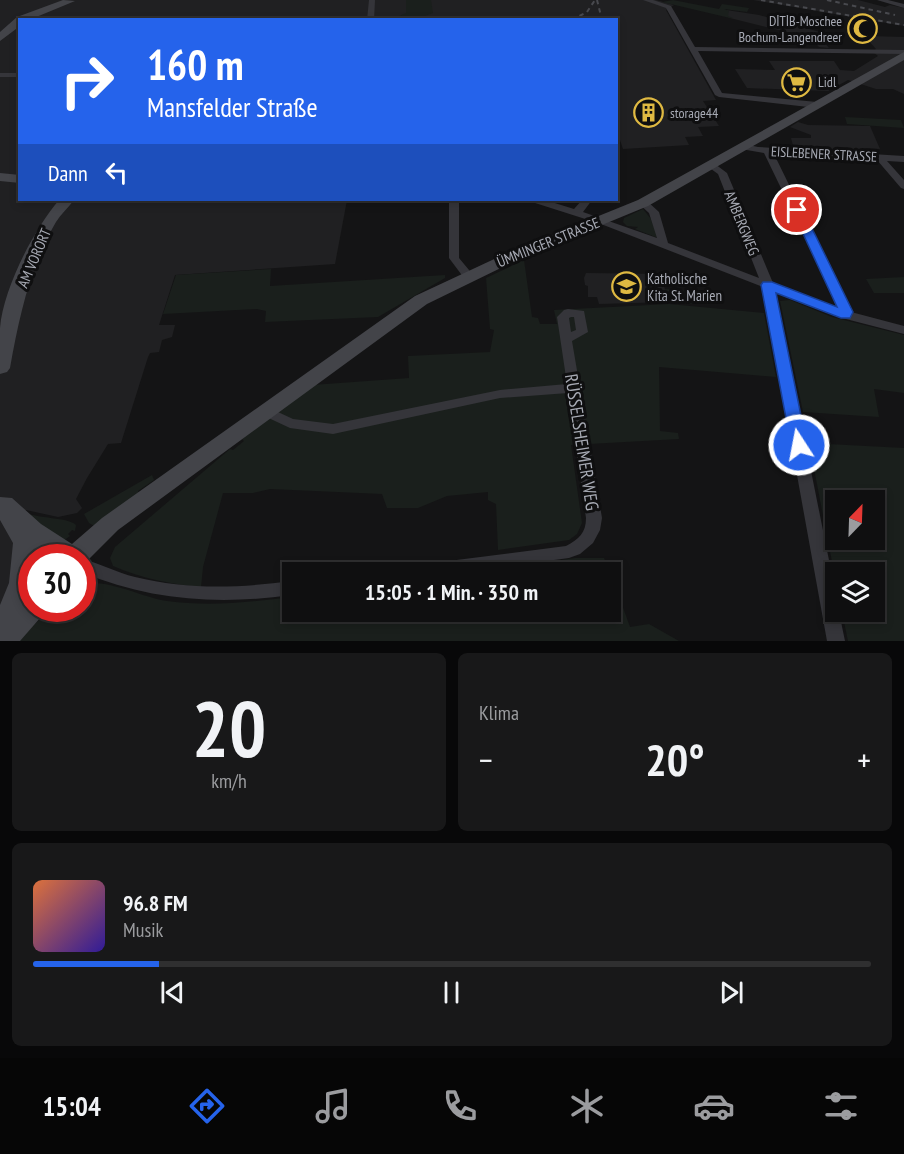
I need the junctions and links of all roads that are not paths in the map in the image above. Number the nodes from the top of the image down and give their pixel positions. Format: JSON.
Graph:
{"nodes":[{"id":1,"x":47,"y":0,"type":"edge"},
{"id":2,"x":67,"y":0,"type":"edge"},
{"id":3,"x":372,"y":0,"type":"edge"},
{"id":4,"x":646,"y":0,"type":"edge"},
{"id":5,"x":880,"y":0,"type":"edge"},
{"id":6,"x":904,"y":6,"type":"edge"},
{"id":7,"x":33,"y":10,"type":"junction"},
{"id":8,"x":21,"y":18,"type":"edge"},
{"id":9,"x":22,"y":18,"type":"edge"},
{"id":10,"x":370,"y":18,"type":"edge"},
{"id":11,"x":18,"y":21,"type":"edge"},
{"id":12,"x":0,"y":38,"type":"edge"},
{"id":13,"x":693,"y":49,"type":"junction"},
{"id":14,"x":904,"y":53,"type":"edge"},
{"id":15,"x":0,"y":75,"type":"edge"},
{"id":16,"x":18,"y":75,"type":"edge"},
{"id":17,"x":817,"y":105,"type":"junction"},
{"id":18,"x":744,"y":147,"type":"junction"},
{"id":19,"x":768,"y":151,"type":"junction"},
{"id":20,"x":880,"y":158,"type":"junction"},
{"id":21,"x":904,"y":159,"type":"edge"},
{"id":22,"x":712,"y":166,"type":"junction"},
{"id":23,"x":0,"y":176,"type":"edge"},
{"id":24,"x":18,"y":177,"type":"edge"},
{"id":25,"x":904,"y":186,"type":"edge"},
{"id":26,"x":58,"y":201,"type":"edge"},
{"id":27,"x":65,"y":201,"type":"edge"},
{"id":28,"x":454,"y":201,"type":"edge"},
{"id":29,"x":539,"y":201,"type":"edge"},
{"id":30,"x":586,"y":201,"type":"edge"},
{"id":31,"x":643,"y":202,"type":"junction"},
{"id":32,"x":576,"y":212,"type":"junction"},
{"id":33,"x":51,"y":218,"type":"junction"},
{"id":34,"x":601,"y":221,"type":"junction"},
{"id":35,"x":662,"y":244,"type":"junction"},
{"id":36,"x":468,"y":276,"type":"junction"},
{"id":37,"x":768,"y":285,"type":"junction"},
{"id":38,"x":846,"y":315,"type":"junction"},
{"id":39,"x":904,"y":330,"type":"edge"},
{"id":40,"x":566,"y":339,"type":"dead end"},
{"id":41,"x":0,"y":368,"type":"edge"},
{"id":42,"x":573,"y":388,"type":"junction"},
{"id":43,"x":265,"y":411,"type":"junction"},
{"id":44,"x":2,"y":499,"type":"edge"},
{"id":45,"x":25,"y":543,"type":"joint"},
{"id":46,"x":53,"y":544,"type":"edge"},
{"id":47,"x":96,"y":546,"type":"edge"},
{"id":48,"x":493,"y":562,"type":"edge"},
{"id":49,"x":96,"y":568,"type":"edge"},
{"id":50,"x":282,"y":589,"type":"edge"},
{"id":51,"x":18,"y":612,"type":"edge"},
{"id":52,"x":18,"y":620,"type":"edge"},
{"id":53,"x":4,"y":629,"type":"edge"},
{"id":54,"x":836,"y":641,"type":"edge"}],
"edges":[{"from":1,"to":7,"type":"street"},
{"from":2,"to":7,"type":"street"},
{"from":2,"to":9,"type":"street"},
{"from":3,"to":10,"type":"street"},
{"from":4,"to":13,"type":"street"},
{"from":5,"to":6,"type":"street"},
{"from":7,"to":8,"type":"street"},
{"from":11,"to":12,"type":"street"},
{"from":13,"to":14,"type":"street"},
{"from":13,"to":17,"type":"street"},
{"from":14,"to":17,"type":"street","name":"ÜMMINGER STRASSE"},
{"from":15,"to":16,"type":"street"},
{"from":17,"to":18,"type":"street","name":"ÜMMINGER STRASSE"},
{"from":18,"to":19,"type":"street","name":"EISLEBENER STRASSE"},
{"from":18,"to":22,"type":"street","name":"ÜMMINGER STRASSE"},
{"from":19,"to":20,"type":"street","name":"EISLEBENER STRASSE"},
{"from":19,"to":38,"type":"street"},
{"from":20,"to":21,"type":"street","name":"EISLEBENER STRASSE"},
{"from":20,"to":25,"type":"street"},
{"from":22,"to":31,"type":"street","name":"ÜMMINGER STRASSE"},
{"from":22,"to":37,"type":"street","name":"AMBERGWEG"},
{"from":23,"to":24,"type":"street"},
{"from":26,"to":33,"type":"street","name":"AM VORORT"},
{"from":27,"to":33,"type":"street","name":"AM VORORT"},
{"from":28,"to":36,"type":"street"},
{"from":29,"to":32,"type":"street"},
{"from":30,"to":32,"type":"street"},
{"from":31,"to":34,"type":"street","name":"ÜMMINGER STRASSE"},
{"from":31,"to":35,"type":"street"},
{"from":32,"to":34,"type":"street"},
{"from":33,"to":41,"type":"street","name":"AM VORORT"},
{"from":34,"to":35,"type":"street"},
{"from":34,"to":36,"type":"street","name":"ÜMMINGER STRASSE"},
{"from":35,"to":37,"type":"street"},
{"from":36,"to":43,"type":"street","name":"ÜMMINGER STRASSE"},
{"from":37,"to":38,"type":"street"},
{"from":37,"to":54,"type":"street","name":"AMBERGWEG"},
{"from":38,"to":39,"type":"street"},
{"from":40,"to":42,"type":"street","name":"RÜSSELSHEIMER WEG"},
{"from":42,"to":43,"type":"street"},
{"from":42,"to":48,"type":"street","name":"RÜSSELSHEIMER WEG"},
{"from":43,"to":47,"type":"street","name":"ÜMMINGER STRASSE"},
{"from":44,"to":45,"type":"street"},
{"from":44,"to":46,"type":"street"},
{"from":45,"to":53,"type":"street"},
{"from":49,"to":50,"type":"street"},
{"from":51,"to":53,"type":"street"},
{"from":52,"to":53,"type":"street"}]}
